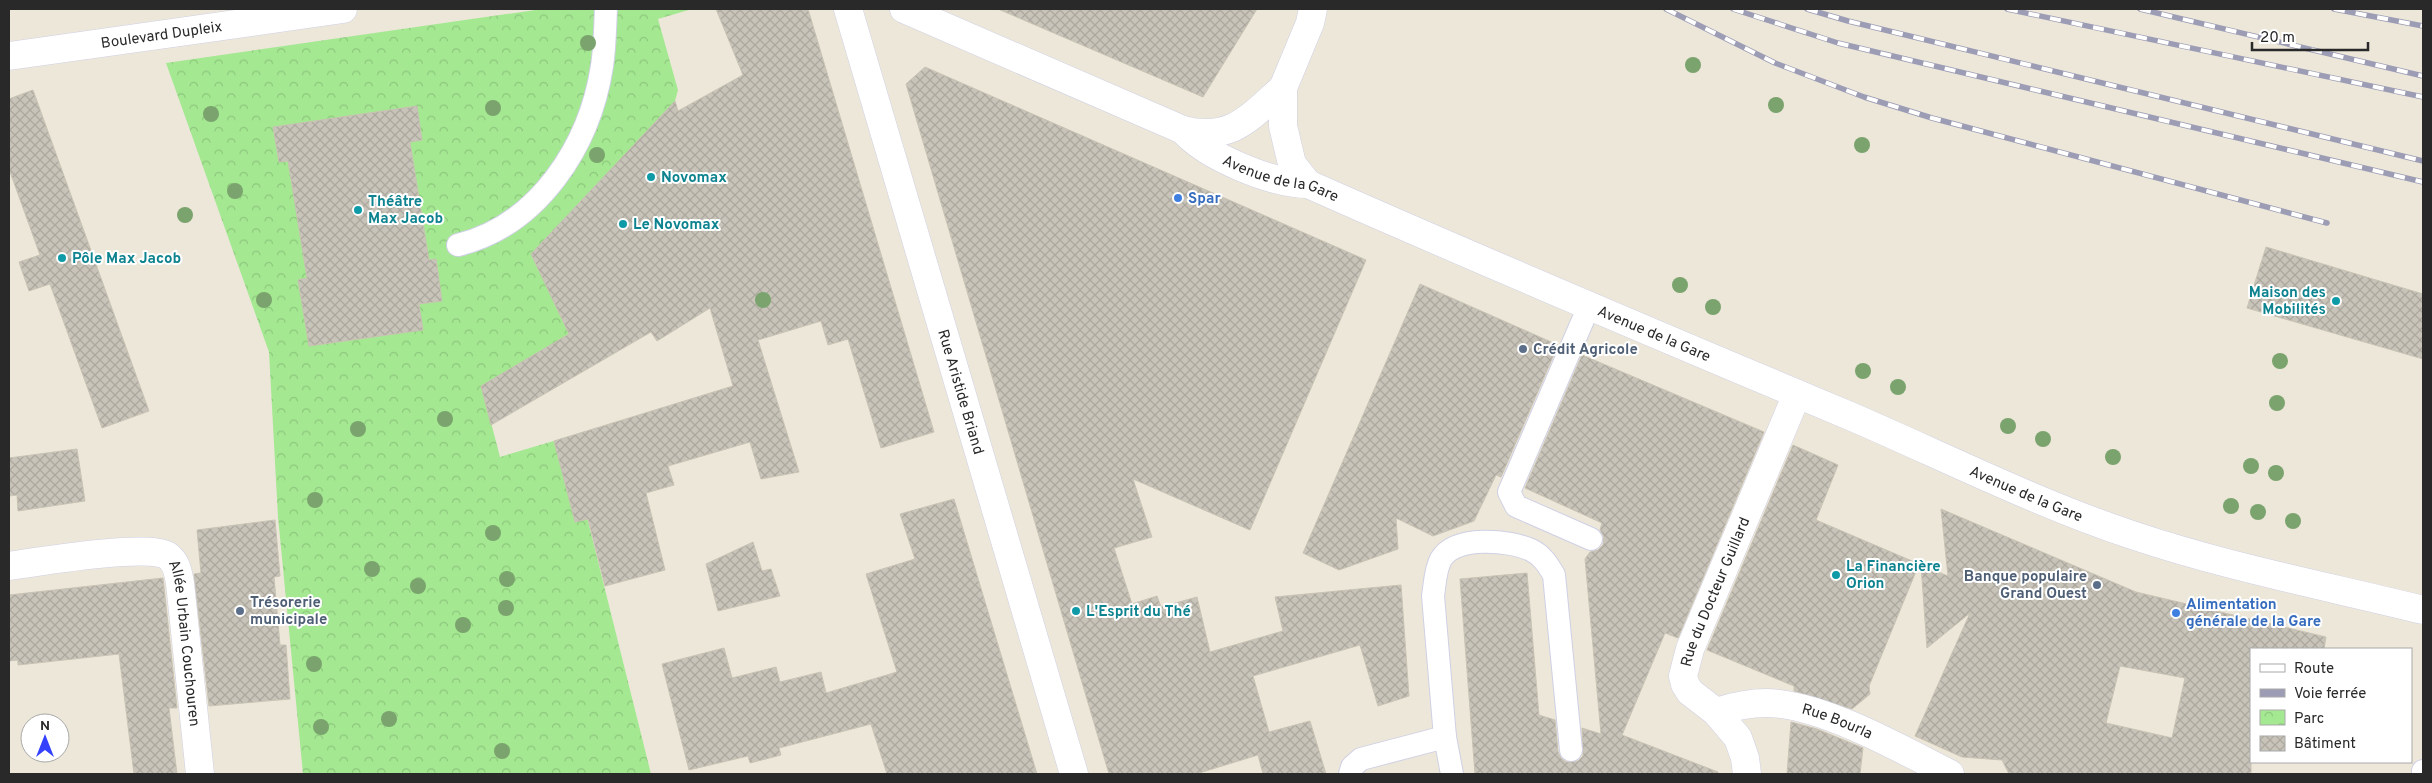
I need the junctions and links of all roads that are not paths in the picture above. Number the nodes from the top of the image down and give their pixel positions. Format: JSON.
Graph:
{"nodes":[{"id":1,"x":606,"y":9,"type":"edge"},
{"id":2,"x":848,"y":9,"type":"edge"},
{"id":3,"x":904,"y":9,"type":"edge"},
{"id":4,"x":1313,"y":9,"type":"edge"},
{"id":5,"x":333,"y":10,"type":"edge"},
{"id":6,"x":9,"y":56,"type":"edge"},
{"id":7,"x":1282,"y":88,"type":"junction"},
{"id":8,"x":1183,"y":130,"type":"junction"},
{"id":9,"x":1308,"y":184,"type":"junction"},
{"id":10,"x":458,"y":245,"type":"dead end"},
{"id":11,"x":1589,"y":306,"type":"junction"},
{"id":12,"x":1797,"y":394,"type":"junction"},
{"id":13,"x":1591,"y":538,"type":"dead end"},
{"id":14,"x":9,"y":566,"type":"edge"},
{"id":15,"x":2423,"y":610,"type":"edge"},
{"id":16,"x":1716,"y":712,"type":"junction"},
{"id":17,"x":1445,"y":738,"type":"junction"},
{"id":18,"x":1571,"y":750,"type":"dead end"},
{"id":19,"x":200,"y":774,"type":"edge"},
{"id":20,"x":1074,"y":774,"type":"edge"},
{"id":21,"x":1350,"y":774,"type":"edge"},
{"id":22,"x":1452,"y":774,"type":"edge"},
{"id":23,"x":1747,"y":774,"type":"edge"},
{"id":24,"x":1950,"y":774,"type":"edge"}],
"edges":[{"from":1,"to":10,"type":"lane"},
{"from":2,"to":20,"type":"main road","name":"Rue Aristide Briand"},
{"from":3,"to":8,"type":"main road","name":"Avenue de la Gare"},
{"from":4,"to":7,"type":"main road"},
{"from":5,"to":6,"type":"main road","name":"Boulevard Dupleix"},
{"from":7,"to":8,"type":"main road"},
{"from":7,"to":9,"type":"main road"},
{"from":8,"to":9,"type":"main road","name":"Avenue de la Gare"},
{"from":9,"to":11,"type":"main road","name":"Avenue de la Gare"},
{"from":11,"to":12,"type":"main road","name":"Avenue de la Gare"},
{"from":11,"to":13,"type":"lane"},
{"from":12,"to":15,"type":"main road","name":"Avenue de la Gare"},
{"from":12,"to":16,"type":"main road","name":"Rue du Docteur Guillard"},
{"from":14,"to":19,"type":"main road","name":"Allée Urbain Couchouren"},
{"from":16,"to":23,"type":"main road","name":"Rue du Docteur Guillard"},
{"from":16,"to":24,"type":"main road","name":"Rue Bourla"},
{"from":17,"to":18,"type":"lane"},
{"from":17,"to":21,"type":"lane"},
{"from":17,"to":22,"type":"lane"}]}
